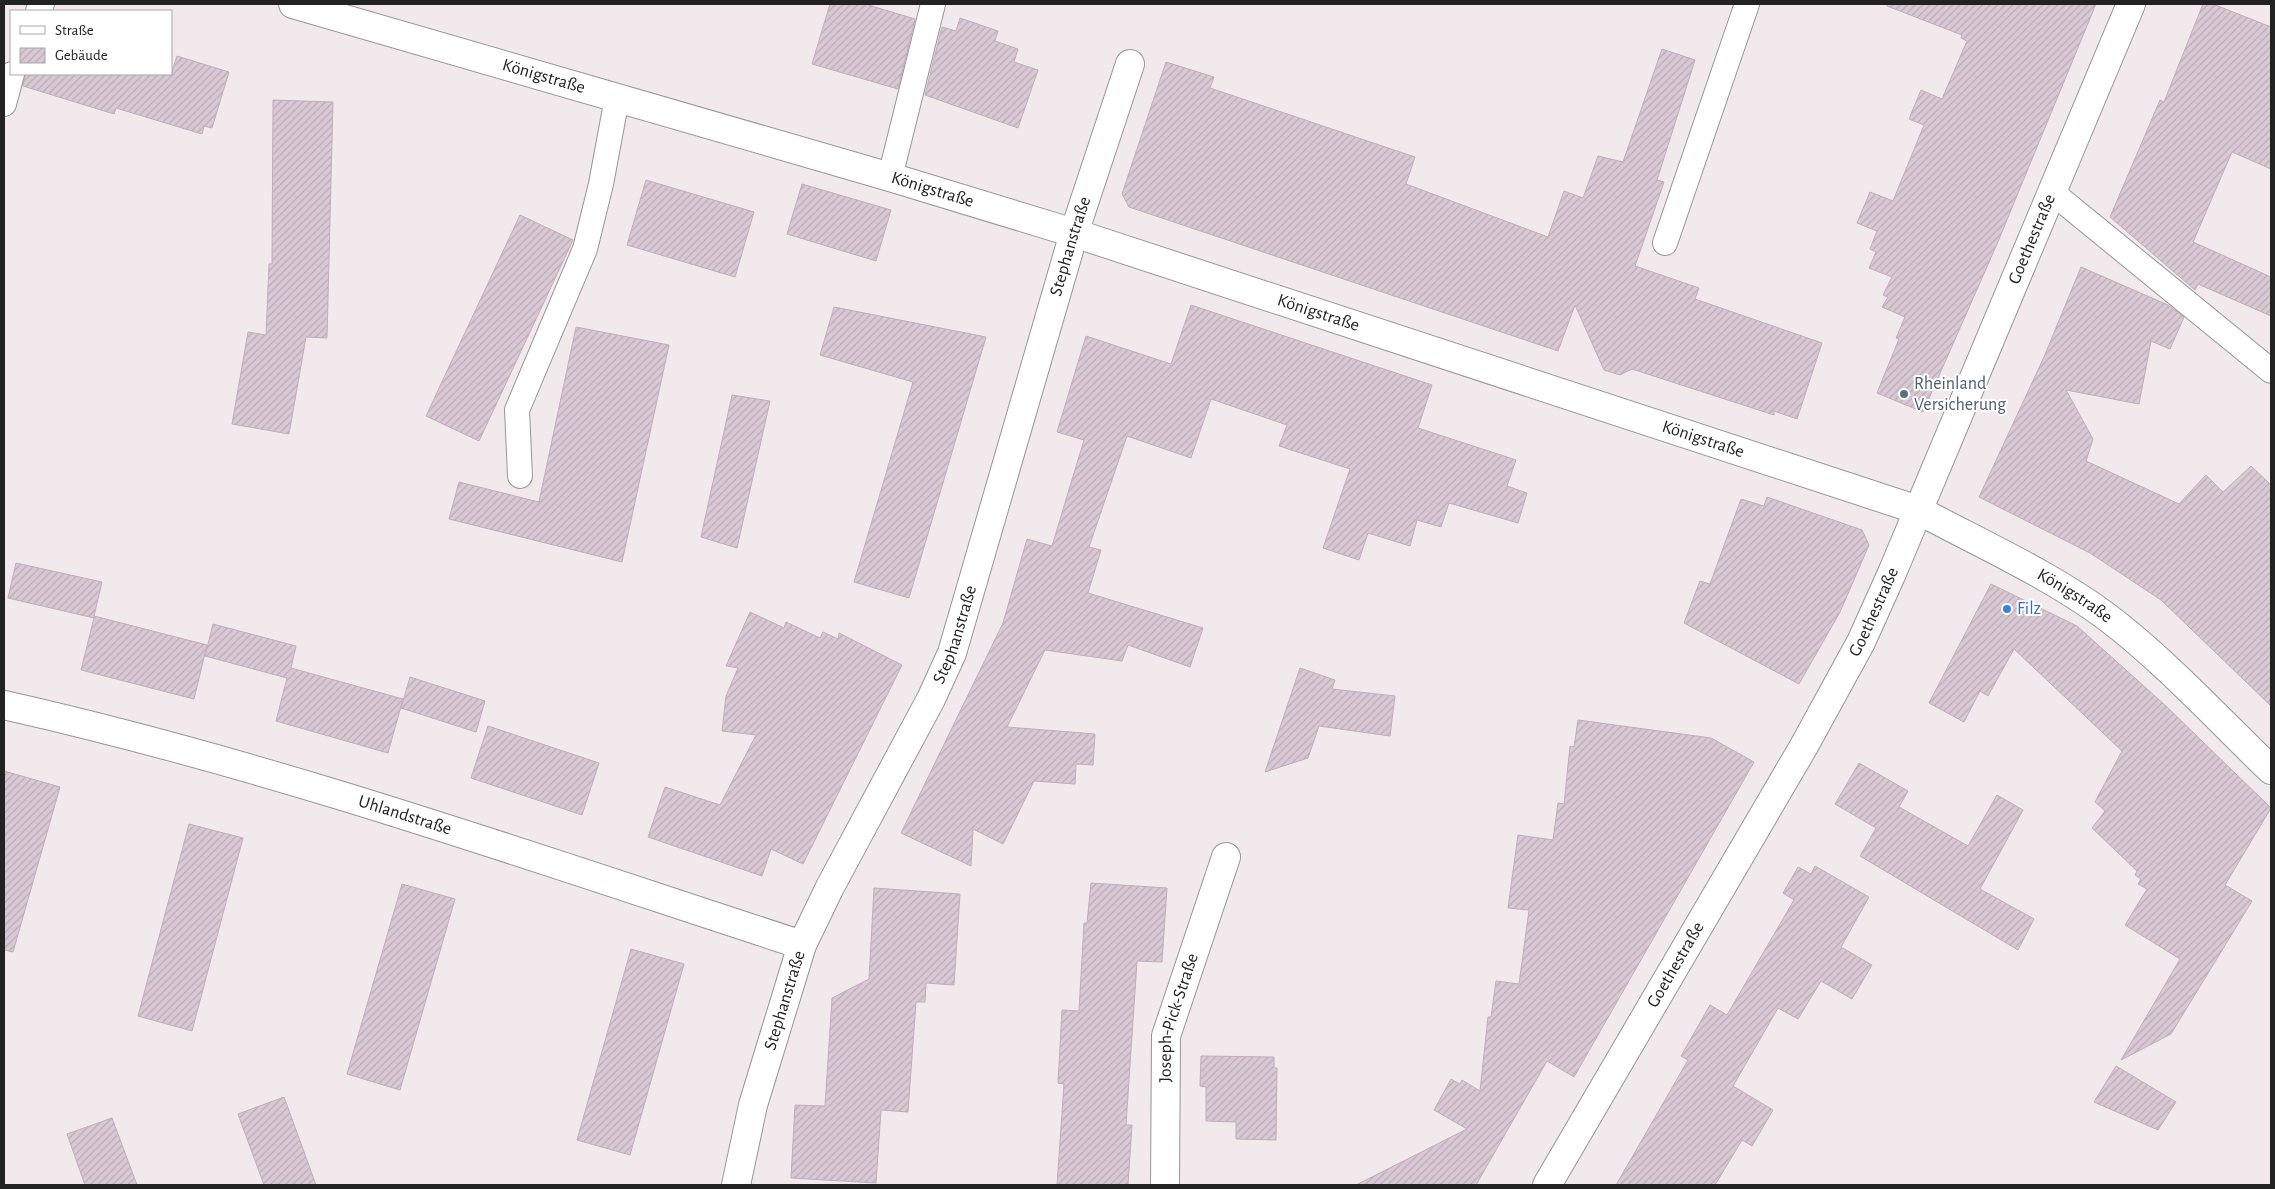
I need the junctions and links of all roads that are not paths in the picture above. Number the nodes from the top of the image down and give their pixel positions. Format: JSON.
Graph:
{"nodes":[{"id":1,"x":293,"y":4,"type":"edge"},
{"id":2,"x":933,"y":4,"type":"edge"},
{"id":3,"x":1747,"y":4,"type":"edge"},
{"id":4,"x":2132,"y":4,"type":"edge"},
{"id":5,"x":1130,"y":64,"type":"dead end"},
{"id":6,"x":12,"y":75,"type":"edge"},
{"id":7,"x":617,"y":98,"type":"junction"},
{"id":8,"x":4,"y":104,"type":"edge"},
{"id":9,"x":890,"y":177,"type":"junction"},
{"id":10,"x":2053,"y":193,"type":"junction"},
{"id":11,"x":1074,"y":233,"type":"junction"},
{"id":12,"x":1665,"y":243,"type":"dead end"},
{"id":13,"x":2271,"y":371,"type":"edge"},
{"id":14,"x":520,"y":476,"type":"dead end"},
{"id":15,"x":1918,"y":510,"type":"junction"},
{"id":16,"x":4,"y":705,"type":"edge"},
{"id":17,"x":2271,"y":770,"type":"edge"},
{"id":18,"x":1226,"y":857,"type":"dead end"},
{"id":19,"x":802,"y":945,"type":"junction"},
{"id":20,"x":736,"y":1185,"type":"edge"},
{"id":21,"x":1165,"y":1185,"type":"edge"},
{"id":22,"x":1547,"y":1185,"type":"edge"}],
"edges":[{"from":1,"to":7,"type":"street","name":"Königstraße"},
{"from":2,"to":9,"type":"lane"},
{"from":3,"to":12,"type":"lane"},
{"from":4,"to":10,"type":"street","name":"Goethestraße"},
{"from":5,"to":11,"type":"street","name":"Stephanstraße"},
{"from":6,"to":8,"type":"lane"},
{"from":7,"to":9,"type":"street","name":"Königstraße"},
{"from":7,"to":14,"type":"lane"},
{"from":9,"to":11,"type":"street","name":"Königstraße"},
{"from":10,"to":13,"type":"lane"},
{"from":10,"to":15,"type":"street","name":"Goethestraße"},
{"from":11,"to":15,"type":"street","name":"Königstraße"},
{"from":11,"to":19,"type":"street","name":"Stephanstraße"},
{"from":15,"to":17,"type":"street","name":"Königstraße"},
{"from":15,"to":22,"type":"street","name":"Goethestraße"},
{"from":16,"to":19,"type":"street","name":"Uhlandstraße"},
{"from":18,"to":21,"type":"street","name":"Joseph-Pick-Straße"},
{"from":19,"to":20,"type":"street","name":"Stephanstraße"}]}
